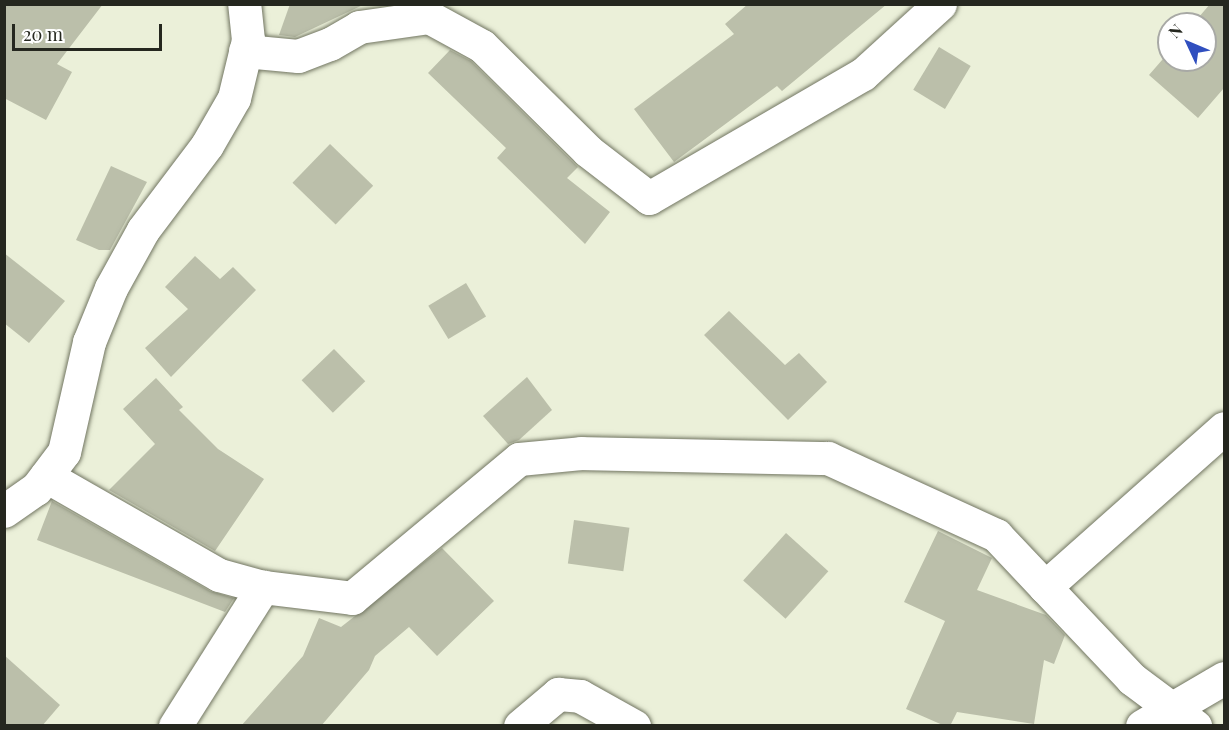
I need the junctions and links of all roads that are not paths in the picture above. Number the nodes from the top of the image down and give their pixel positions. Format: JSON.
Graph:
{"nodes":[{"id":1,"x":244,"y":4,"type":"edge"},
{"id":2,"x":940,"y":4,"type":"edge"},
{"id":3,"x":245,"y":51,"type":"junction"},
{"id":4,"x":1224,"y":428,"type":"edge"},
{"id":5,"x":46,"y":476,"type":"junction"},
{"id":6,"x":4,"y":511,"type":"edge"},
{"id":7,"x":264,"y":587,"type":"junction"},
{"id":8,"x":1045,"y":587,"type":"junction"},
{"id":9,"x":1224,"y":678,"type":"edge"},
{"id":10,"x":1184,"y":716,"type":"edge"},
{"id":11,"x":175,"y":726,"type":"edge"},
{"id":12,"x":520,"y":726,"type":"edge"},
{"id":13,"x":634,"y":726,"type":"edge"},
{"id":14,"x":1142,"y":726,"type":"edge"}],
"edges":[{"from":1,"to":3,"type":"street"},
{"from":2,"to":3,"type":"street"},
{"from":3,"to":5,"type":"street"},
{"from":4,"to":8,"type":"street"},
{"from":5,"to":6,"type":"street"},
{"from":5,"to":7,"type":"street"},
{"from":7,"to":8,"type":"street"},
{"from":7,"to":11,"type":"street"},
{"from":8,"to":10,"type":"street"},
{"from":9,"to":10,"type":"street"},
{"from":10,"to":14,"type":"street"},
{"from":12,"to":13,"type":"street"}]}
